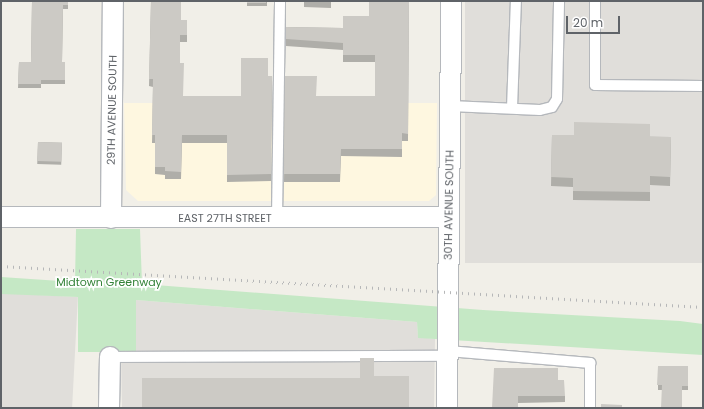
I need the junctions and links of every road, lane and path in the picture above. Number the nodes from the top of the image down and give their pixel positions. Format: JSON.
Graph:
{"nodes":[{"id":1,"x":113,"y":1,"type":"edge"},
{"id":2,"x":280,"y":1,"type":"edge"},
{"id":3,"x":451,"y":1,"type":"edge"},
{"id":4,"x":516,"y":1,"type":"edge"},
{"id":5,"x":559,"y":1,"type":"edge"},
{"id":6,"x":595,"y":1,"type":"edge"},
{"id":7,"x":703,"y":86,"type":"edge"},
{"id":8,"x":450,"y":106,"type":"junction"},
{"id":9,"x":512,"y":108,"type":"junction"},
{"id":10,"x":1,"y":217,"type":"edge"},
{"id":11,"x":449,"y":217,"type":"junction"},
{"id":12,"x":111,"y":218,"type":"junction"},
{"id":13,"x":277,"y":218,"type":"junction"},
{"id":14,"x":447,"y":353,"type":"junction"},
{"id":15,"x":110,"y":358,"type":"joint"},
{"id":16,"x":109,"y":408,"type":"edge"},
{"id":17,"x":447,"y":408,"type":"edge"},
{"id":18,"x":590,"y":408,"type":"edge"}],
"edges":[{"from":1,"to":12,"type":"street","name":"29TH AVENUE SOUTH"},
{"from":2,"to":13,"type":"lane"},
{"from":3,"to":8,"type":"street","name":"30TH AVENUE SOUTH"},
{"from":4,"to":9,"type":"lane"},
{"from":5,"to":9,"type":"lane"},
{"from":6,"to":7,"type":"lane"},
{"from":8,"to":9,"type":"lane"},
{"from":8,"to":11,"type":"street","name":"30TH AVENUE SOUTH"},
{"from":10,"to":12,"type":"street","name":"EAST 27TH STREET"},
{"from":11,"to":13,"type":"street","name":"EAST 27TH STREET"},
{"from":11,"to":14,"type":"street","name":"30TH AVENUE SOUTH"},
{"from":12,"to":13,"type":"street","name":"EAST 27TH STREET"},
{"from":14,"to":15,"type":"lane"},
{"from":14,"to":17,"type":"street","name":"30TH AVENUE SOUTH"},
{"from":14,"to":18,"type":"lane"},
{"from":15,"to":16,"type":"street"}]}
